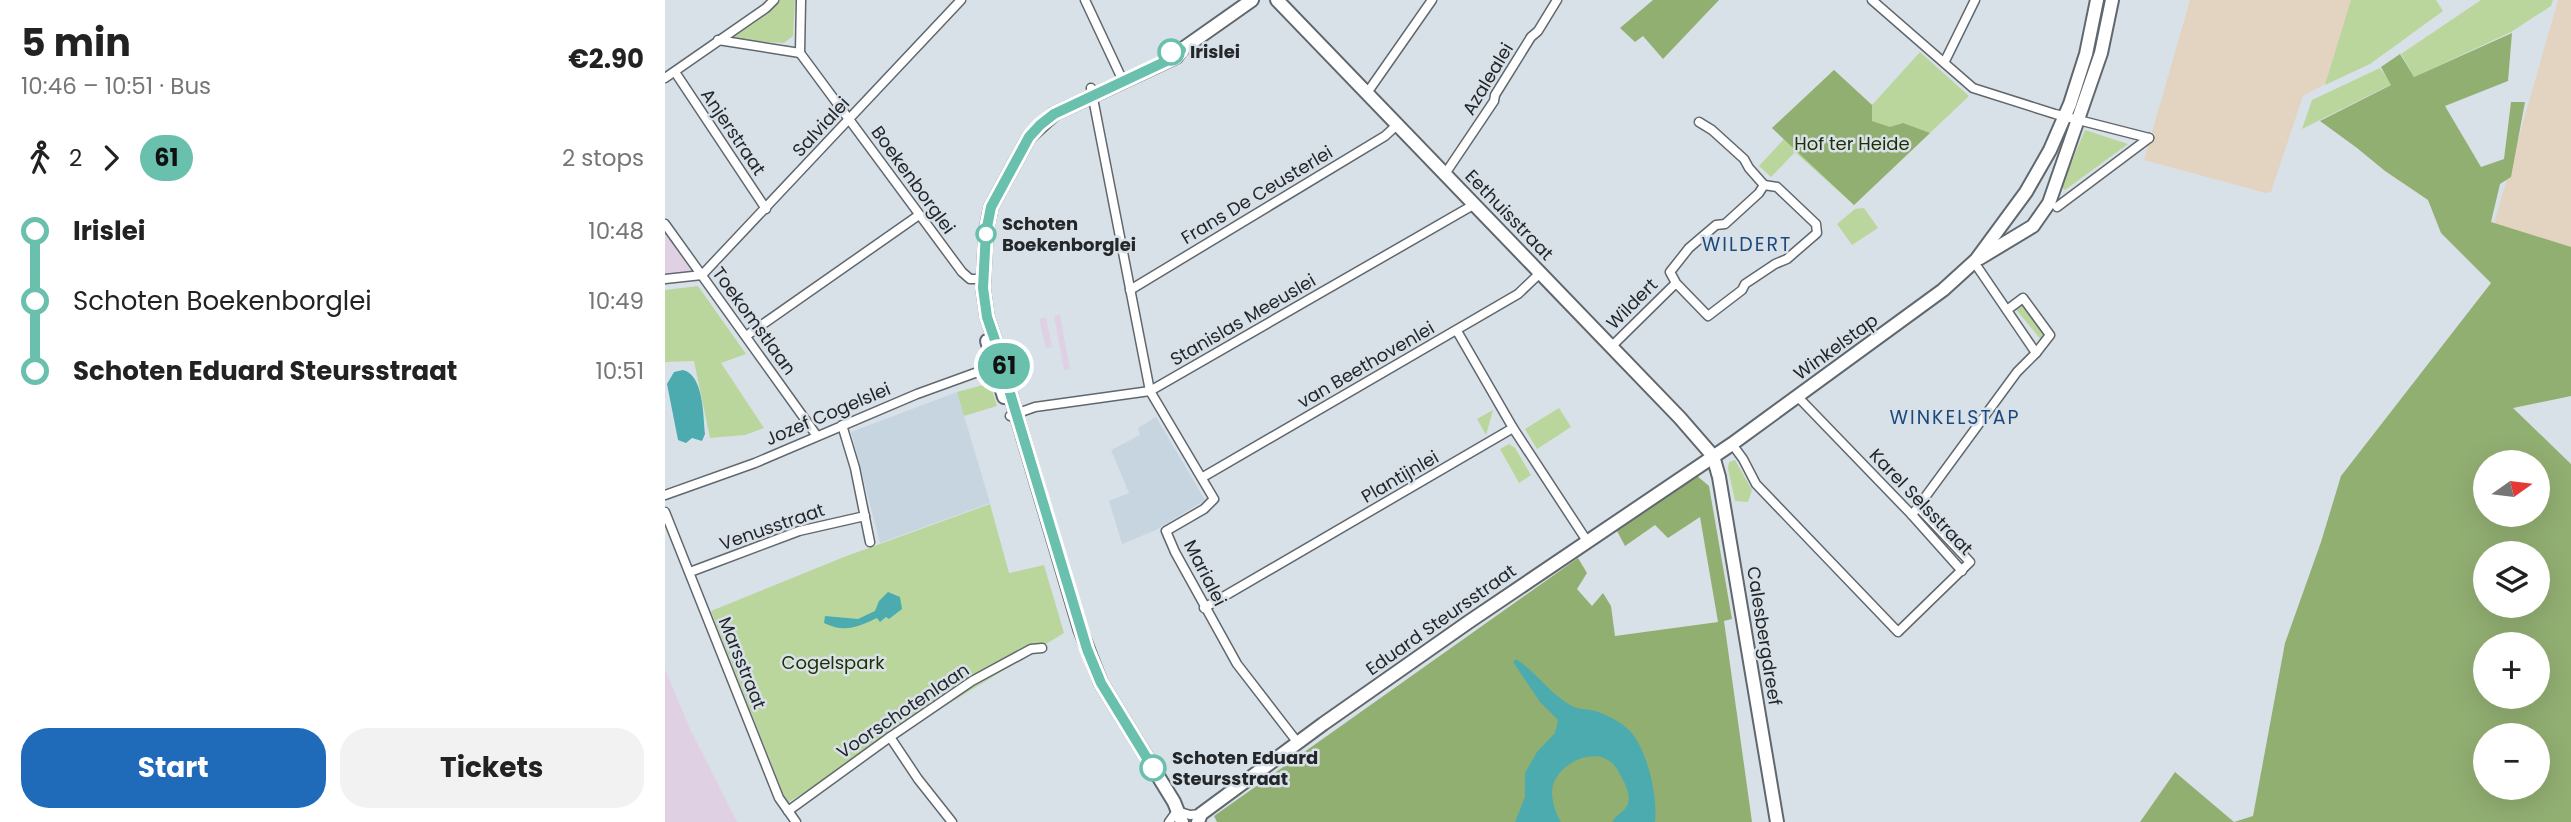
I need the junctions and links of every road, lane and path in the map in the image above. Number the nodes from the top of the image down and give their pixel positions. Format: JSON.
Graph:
{"nodes":[{"id":1,"x":774,"y":0,"type":"edge"},
{"id":2,"x":801,"y":0,"type":"edge"},
{"id":3,"x":961,"y":0,"type":"edge"},
{"id":4,"x":1085,"y":0,"type":"edge"},
{"id":5,"x":1252,"y":0,"type":"edge"},
{"id":6,"x":1277,"y":0,"type":"edge"},
{"id":7,"x":1432,"y":0,"type":"edge"},
{"id":8,"x":1557,"y":0,"type":"edge"},
{"id":9,"x":1872,"y":0,"type":"edge"},
{"id":10,"x":1975,"y":0,"type":"edge"},
{"id":11,"x":2097,"y":0,"type":"edge"},
{"id":12,"x":2112,"y":0,"type":"edge"},
{"id":13,"x":718,"y":40,"type":"junction"},
{"id":14,"x":800,"y":53,"type":"junction"},
{"id":15,"x":1945,"y":61,"type":"junction"},
{"id":16,"x":675,"y":72,"type":"junction"},
{"id":17,"x":665,"y":78,"type":"edge"},
{"id":18,"x":1121,"y":78,"type":"junction"},
{"id":19,"x":1092,"y":92,"type":"junction"},
{"id":20,"x":1367,"y":93,"type":"junction"},
{"id":21,"x":2064,"y":117,"type":"junction"},
{"id":22,"x":2078,"y":119,"type":"junction"},
{"id":23,"x":850,"y":120,"type":"junction"},
{"id":24,"x":1699,"y":122,"type":"dead end"},
{"id":25,"x":1398,"y":124,"type":"junction"},
{"id":26,"x":1445,"y":174,"type":"junction"},
{"id":27,"x":1764,"y":185,"type":"junction"},
{"id":28,"x":1475,"y":204,"type":"junction"},
{"id":29,"x":2057,"y":207,"type":"dead end"},
{"id":30,"x":766,"y":209,"type":"junction"},
{"id":31,"x":919,"y":215,"type":"junction"},
{"id":32,"x":665,"y":223,"type":"edge"},
{"id":33,"x":1975,"y":261,"type":"junction"},
{"id":34,"x":1540,"y":273,"type":"junction"},
{"id":35,"x":702,"y":275,"type":"junction"},
{"id":36,"x":665,"y":279,"type":"edge"},
{"id":37,"x":980,"y":279,"type":"junction"},
{"id":38,"x":1676,"y":283,"type":"junction"},
{"id":39,"x":1130,"y":290,"type":"junction"},
{"id":40,"x":2007,"y":310,"type":"junction"},
{"id":41,"x":1457,"y":331,"type":"junction"},
{"id":42,"x":746,"y":336,"type":"junction"},
{"id":43,"x":1611,"y":347,"type":"junction"},
{"id":44,"x":2036,"y":353,"type":"junction"},
{"id":45,"x":999,"y":364,"type":"junction"},
{"id":46,"x":1150,"y":391,"type":"junction"},
{"id":47,"x":1798,"y":397,"type":"junction"},
{"id":48,"x":1013,"y":415,"type":"junction"},
{"id":49,"x":842,"y":425,"type":"junction"},
{"id":50,"x":1513,"y":428,"type":"junction"},
{"id":51,"x":817,"y":436,"type":"junction"},
{"id":52,"x":1732,"y":444,"type":"junction"},
{"id":53,"x":1713,"y":456,"type":"junction"},
{"id":54,"x":1203,"y":477,"type":"junction"},
{"id":55,"x":665,"y":495,"type":"edge"},
{"id":56,"x":1918,"y":507,"type":"junction"},
{"id":57,"x":665,"y":512,"type":"edge"},
{"id":58,"x":1912,"y":515,"type":"junction"},
{"id":59,"x":865,"y":516,"type":"junction"},
{"id":60,"x":1587,"y":541,"type":"junction"},
{"id":61,"x":870,"y":542,"type":"dead end"},
{"id":62,"x":1962,"y":571,"type":"junction"},
{"id":63,"x":690,"y":572,"type":"junction"},
{"id":64,"x":1204,"y":608,"type":"junction"},
{"id":65,"x":1042,"y":648,"type":"dead end"},
{"id":66,"x":890,"y":737,"type":"junction"},
{"id":67,"x":1298,"y":743,"type":"junction"},
{"id":68,"x":788,"y":811,"type":"junction"},
{"id":69,"x":1179,"y":816,"type":"edge"},
{"id":70,"x":1200,"y":818,"type":"edge"},
{"id":71,"x":796,"y":822,"type":"edge"},
{"id":72,"x":952,"y":822,"type":"edge"},
{"id":73,"x":1169,"y":822,"type":"edge"},
{"id":74,"x":1777,"y":822,"type":"edge"}],
"edges":[{"from":1,"to":13,"type":"street"},
{"from":2,"to":14,"type":"street"},
{"from":3,"to":23,"type":"street","name":"Salvialei"},
{"from":4,"to":18,"type":"street"},
{"from":5,"to":18,"type":"street"},
{"from":6,"to":20,"type":"street","name":"Eethuisstraat"},
{"from":7,"to":20,"type":"street"},
{"from":8,"to":26,"type":"street","name":"Azalealei"},
{"from":9,"to":15,"type":"street"},
{"from":10,"to":15,"type":"street"},
{"from":11,"to":21,"type":"street","name":"Winkelstap"},
{"from":12,"to":22,"type":"street","name":"Winkelstap"},
{"from":13,"to":14,"type":"street"},
{"from":13,"to":16,"type":"street"},
{"from":14,"to":23,"type":"street","name":"Boekenborglei"},
{"from":15,"to":21,"type":"street"},
{"from":16,"to":17,"type":"street"},
{"from":16,"to":30,"type":"street","name":"Anjerstraat"},
{"from":18,"to":19,"type":"street"},
{"from":19,"to":37,"type":"street"},
{"from":19,"to":39,"type":"street"},
{"from":20,"to":25,"type":"street","name":"Eethuisstraat"},
{"from":21,"to":22,"type":"street"},
{"from":21,"to":33,"type":"street","name":"Winkelstap"},
{"from":22,"to":29,"type":"street"},
{"from":22,"to":33,"type":"street","name":"Winkelstap"},
{"from":23,"to":30,"type":"street","name":"Salvialei"},
{"from":23,"to":31,"type":"street","name":"Boekenborglei"},
{"from":24,"to":27,"type":"street","name":"Wildert"},
{"from":25,"to":26,"type":"street","name":"Eethuisstraat"},
{"from":25,"to":39,"type":"street","name":"Frans De Ceusterlei"},
{"from":26,"to":28,"type":"street","name":"Eethuisstraat"},
{"from":27,"to":38,"type":"street","name":"Wildert"},
{"from":27,"to":38,"type":"street","name":"Wildert"},
{"from":28,"to":34,"type":"street","name":"Eethuisstraat"},
{"from":28,"to":46,"type":"street","name":"Stanislas Meeuslei"},
{"from":30,"to":35,"type":"street","name":"Salvialei"},
{"from":31,"to":37,"type":"street","name":"Boekenborglei"},
{"from":31,"to":42,"type":"street"},
{"from":32,"to":35,"type":"street","name":"Toekomstlaan"},
{"from":33,"to":40,"type":"street"},
{"from":33,"to":47,"type":"street","name":"Winkelstap"},
{"from":34,"to":41,"type":"street","name":"van Beethovenlei"},
{"from":34,"to":43,"type":"street","name":"Eethuisstraat"},
{"from":35,"to":36,"type":"street"},
{"from":35,"to":42,"type":"street","name":"Toekomstlaan"},
{"from":37,"to":45,"type":"street"},
{"from":38,"to":43,"type":"street","name":"Wildert"},
{"from":39,"to":46,"type":"street"},
{"from":40,"to":44,"type":"street"},
{"from":40,"to":44,"type":"street"},
{"from":41,"to":50,"type":"street"},
{"from":41,"to":54,"type":"street","name":"van Beethovenlei"},
{"from":42,"to":51,"type":"street","name":"Toekomstlaan"},
{"from":43,"to":53,"type":"street","name":"Eethuisstraat"},
{"from":44,"to":56,"type":"street"},
{"from":45,"to":48,"type":"street"},
{"from":45,"to":49,"type":"street","name":"Jozef Cogelslei"},
{"from":46,"to":48,"type":"street","name":"Stanislas Meeuslei"},
{"from":46,"to":54,"type":"street","name":"Marialei"},
{"from":47,"to":52,"type":"street","name":"Winkelstap"},
{"from":47,"to":58,"type":"street","name":"Karel Selsstraat"},
{"from":48,"to":69,"type":"street"},
{"from":49,"to":51,"type":"street","name":"Jozef Cogelslei"},
{"from":49,"to":59,"type":"street"},
{"from":50,"to":60,"type":"street"},
{"from":50,"to":64,"type":"street","name":"Plantijnlei"},
{"from":51,"to":55,"type":"street","name":"Jozef Cogelslei"},
{"from":52,"to":53,"type":"street","name":"Winkelstap"},
{"from":52,"to":62,"type":"street"},
{"from":53,"to":60,"type":"street","name":"Eduard Steursstraat"},
{"from":53,"to":74,"type":"street","name":"Calesbergdreef"},
{"from":54,"to":64,"type":"street","name":"Marialei"},
{"from":56,"to":58,"type":"street"},
{"from":56,"to":62,"type":"street","name":"Karel Selsstraat"},
{"from":57,"to":63,"type":"street","name":"Marsstraat"},
{"from":58,"to":62,"type":"street","name":"Karel Selsstraat"},
{"from":59,"to":61,"type":"street"},
{"from":59,"to":63,"type":"street","name":"Venusstraat"},
{"from":60,"to":67,"type":"street","name":"Eduard Steursstraat"},
{"from":63,"to":68,"type":"street","name":"Marsstraat"},
{"from":64,"to":67,"type":"street","name":"Marialei"},
{"from":65,"to":66,"type":"street","name":"Voorschotenlaan"},
{"from":66,"to":68,"type":"street","name":"Voorschotenlaan"},
{"from":66,"to":72,"type":"street"},
{"from":67,"to":70,"type":"street","name":"Eduard Steursstraat"},
{"from":68,"to":71,"type":"street","name":"Marsstraat"},
{"from":69,"to":70,"type":"street"},
{"from":69,"to":73,"type":"street"}]}
